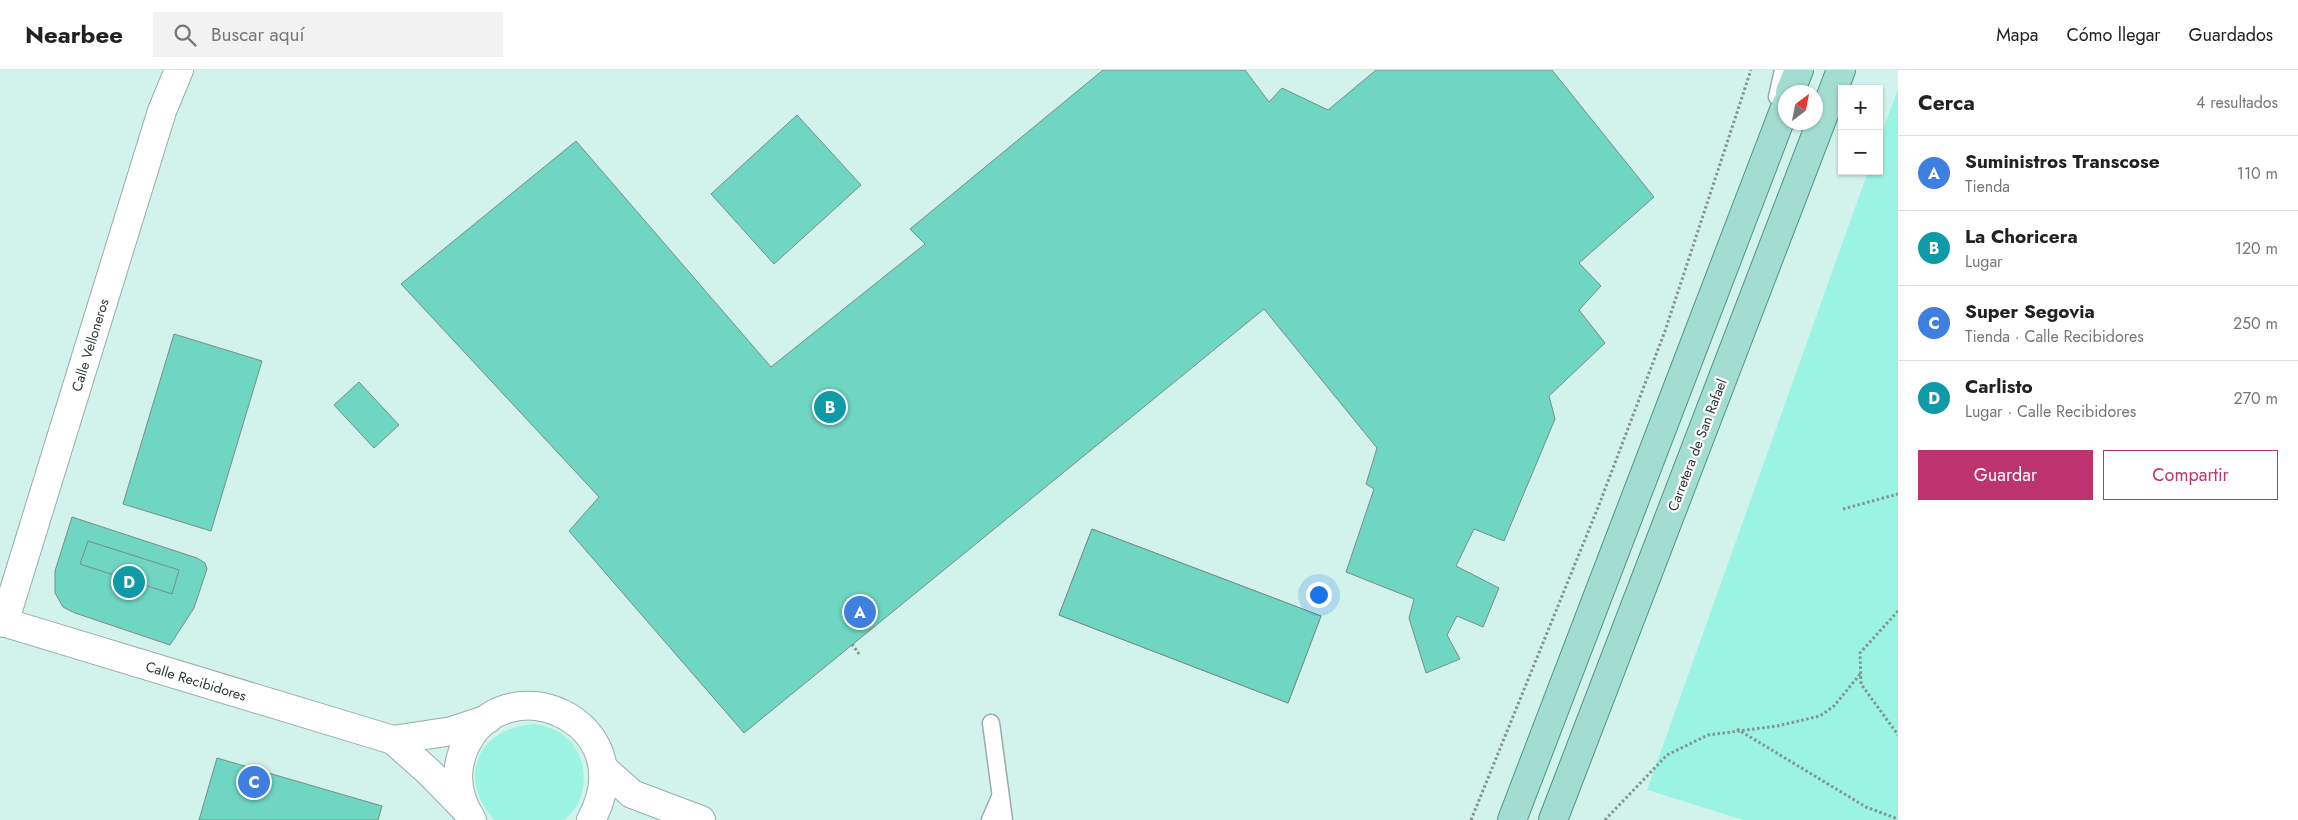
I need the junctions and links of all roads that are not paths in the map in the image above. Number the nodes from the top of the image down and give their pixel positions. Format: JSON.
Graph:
{"nodes":[{"id":1,"x":180,"y":70,"type":"edge"},
{"id":2,"x":1783,"y":70,"type":"edge"},
{"id":3,"x":1799,"y":70,"type":"edge"},
{"id":4,"x":1841,"y":70,"type":"edge"},
{"id":5,"x":1793,"y":85,"type":"edge"},
{"id":6,"x":1778,"y":125,"type":"edge"},
{"id":7,"x":1763,"y":163,"type":"junction"},
{"id":8,"x":2,"y":622,"type":"edge"},
{"id":9,"x":488,"y":719,"type":"junction"},
{"id":10,"x":991,"y":723,"type":"dead end"},
{"id":11,"x":393,"y":740,"type":"junction"},
{"id":12,"x":603,"y":768,"type":"junction"},
{"id":13,"x":1001,"y":795,"type":"junction"},
{"id":14,"x":468,"y":814,"type":"edge"},
{"id":15,"x":591,"y":820,"type":"edge"},
{"id":16,"x":701,"y":820,"type":"edge"},
{"id":17,"x":990,"y":820,"type":"edge"},
{"id":18,"x":1004,"y":820,"type":"edge"},
{"id":19,"x":1512,"y":820,"type":"edge"},
{"id":20,"x":1553,"y":820,"type":"edge"}],
"edges":[{"from":1,"to":8,"type":"street","name":"Calle Velloneros"},
{"from":2,"to":7,"type":"lane"},
{"from":3,"to":5,"type":"main road"},
{"from":4,"to":20,"type":"main road","name":"Carretera de San Rafael"},
{"from":6,"to":7,"type":"main road"},
{"from":7,"to":19,"type":"main road"},
{"from":8,"to":11,"type":"street","name":"Calle Recibidores"},
{"from":9,"to":11,"type":"street","name":"Calle Recibidores"},
{"from":9,"to":12,"type":"street","name":"Calle Recibidores"},
{"from":9,"to":14,"type":"street"},
{"from":10,"to":13,"type":"lane"},
{"from":11,"to":14,"type":"street","name":"Calle Recibidores"},
{"from":12,"to":15,"type":"street"},
{"from":12,"to":16,"type":"street"},
{"from":13,"to":17,"type":"lane"},
{"from":13,"to":18,"type":"lane"}]}
